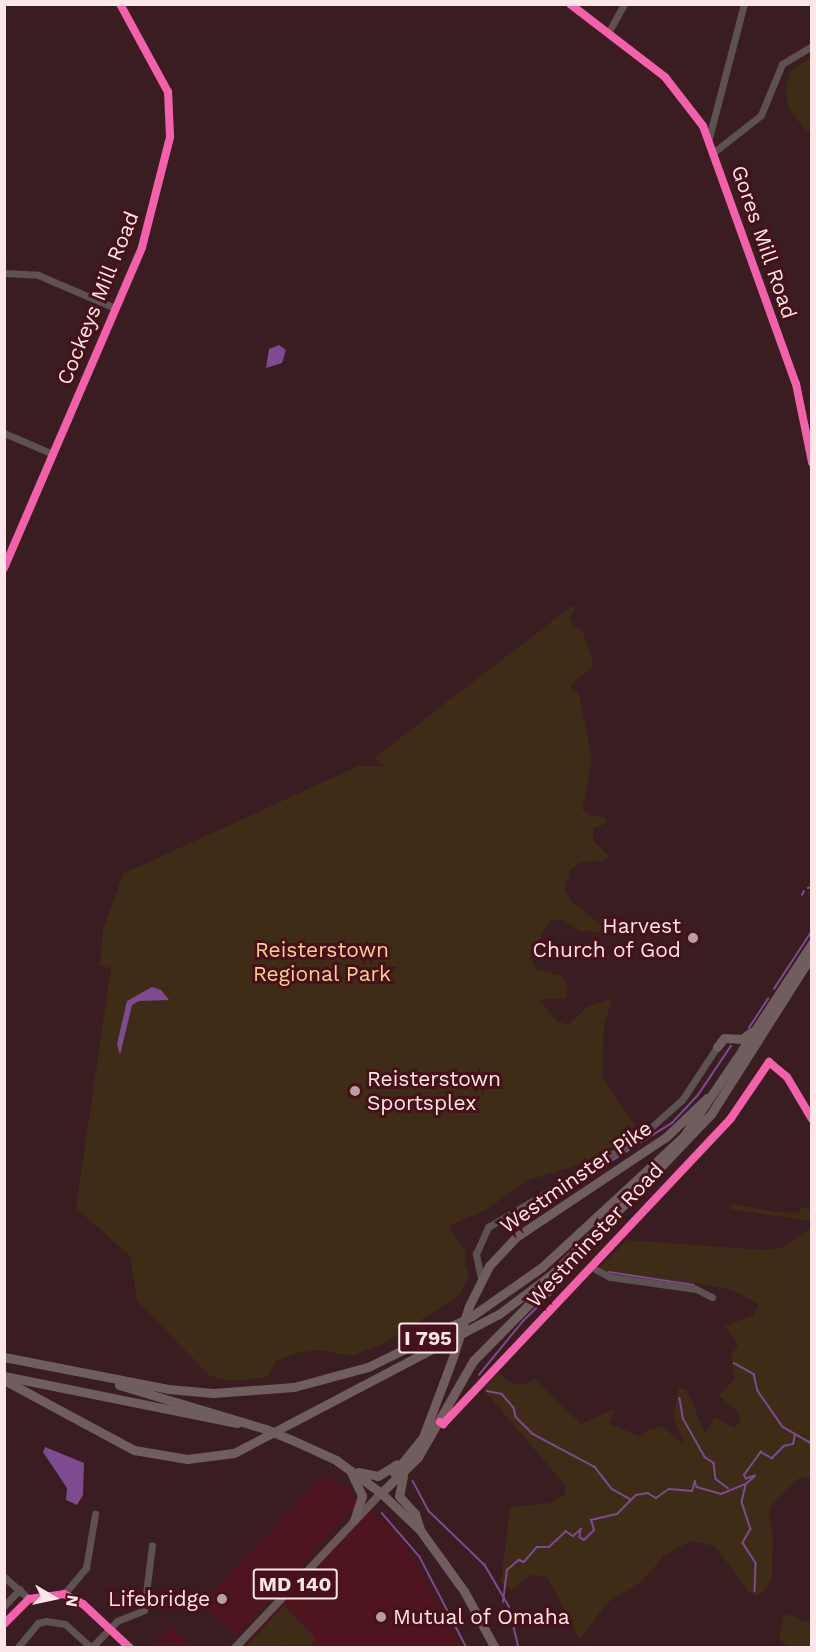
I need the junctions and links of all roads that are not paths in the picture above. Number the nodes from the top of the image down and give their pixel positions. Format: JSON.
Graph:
{"nodes":[{"id":1,"x":120,"y":4,"type":"edge"},
{"id":2,"x":570,"y":4,"type":"edge"},
{"id":3,"x":624,"y":4,"type":"edge"},
{"id":4,"x":744,"y":4,"type":"edge"},
{"id":5,"x":608,"y":33,"type":"junction"},
{"id":6,"x":812,"y":46,"type":"edge"},
{"id":7,"x":709,"y":138,"type":"junction"},
{"id":8,"x":714,"y":152,"type":"junction"},
{"id":9,"x":4,"y":273,"type":"edge"},
{"id":10,"x":115,"y":308,"type":"junction"},
{"id":11,"x":4,"y":433,"type":"edge"},
{"id":12,"x":53,"y":454,"type":"junction"},
{"id":13,"x":812,"y":462,"type":"edge"},
{"id":14,"x":4,"y":568,"type":"edge"},
{"id":15,"x":812,"y":944,"type":"edge"},
{"id":16,"x":812,"y":955,"type":"edge"},
{"id":17,"x":757,"y":1027,"type":"junction"},
{"id":18,"x":745,"y":1046,"type":"junction"},
{"id":19,"x":717,"y":1047,"type":"joint"},
{"id":20,"x":812,"y":1119,"type":"edge"},
{"id":21,"x":632,"y":1197,"type":"junction"},
{"id":22,"x":591,"y":1267,"type":"junction"},
{"id":23,"x":481,"y":1278,"type":"junction"},
{"id":24,"x":712,"y":1297,"type":"dead end"},
{"id":25,"x":455,"y":1356,"type":"junction"},
{"id":26,"x":4,"y":1357,"type":"edge"},
{"id":27,"x":4,"y":1376,"type":"edge"},
{"id":28,"x":4,"y":1380,"type":"edge"},
{"id":29,"x":460,"y":1382,"type":"junction"},
{"id":30,"x":472,"y":1391,"type":"junction"},
{"id":31,"x":442,"y":1392,"type":"junction"},
{"id":32,"x":441,"y":1423,"type":"junction"},
{"id":33,"x":266,"y":1429,"type":"junction"},
{"id":34,"x":414,"y":1455,"type":"junction"},
{"id":35,"x":350,"y":1470,"type":"junction"},
{"id":36,"x":381,"y":1493,"type":"junction"},
{"id":37,"x":95,"y":1514,"type":"dead end"},
{"id":38,"x":354,"y":1520,"type":"junction"},
{"id":39,"x":420,"y":1530,"type":"junction"},
{"id":40,"x":152,"y":1545,"type":"dead end"},
{"id":41,"x":4,"y":1577,"type":"edge"},
{"id":42,"x":20,"y":1589,"type":"junction"},
{"id":43,"x":64,"y":1593,"type":"junction"},
{"id":44,"x":29,"y":1599,"type":"junction"},
{"id":45,"x":4,"y":1606,"type":"edge"},
{"id":46,"x":4,"y":1624,"type":"edge"},
{"id":47,"x":110,"y":1629,"type":"junction"},
{"id":48,"x":16,"y":1647,"type":"edge"},
{"id":49,"x":92,"y":1647,"type":"edge"},
{"id":50,"x":130,"y":1647,"type":"edge"},
{"id":51,"x":235,"y":1647,"type":"edge"},
{"id":52,"x":495,"y":1647,"type":"edge"}],
"edges":[{"from":1,"to":10,"type":"street","name":"Cockeys Mill Road"},
{"from":2,"to":5,"type":"street","name":"Gores Mill Road"},
{"from":3,"to":5,"type":"street"},
{"from":4,"to":7,"type":"street"},
{"from":5,"to":7,"type":"street","name":"Gores Mill Road"},
{"from":6,"to":8,"type":"street"},
{"from":7,"to":8,"type":"street","name":"Gores Mill Road"},
{"from":8,"to":13,"type":"street","name":"Gores Mill Road"},
{"from":9,"to":10,"type":"street"},
{"from":10,"to":12,"type":"street","name":"Cockeys Mill Road"},
{"from":11,"to":12,"type":"street"},
{"from":12,"to":14,"type":"street","name":"Cockeys Mill Road"},
{"from":15,"to":17,"type":"highway","name":"Westminster Pike","number":"MD 140"},
{"from":16,"to":21,"type":"highway","name":"Westminster Pike","number":"MD 140"},
{"from":17,"to":18,"type":"highway","name":"Westminster Pike","number":"MD 140"},
{"from":17,"to":19,"type":"highway"},
{"from":18,"to":23,"type":"highway","name":"Westminster Pike","number":"MD 140"},
{"from":18,"to":26,"type":"highway","number":"I 795"},
{"from":19,"to":23,"type":"street"},
{"from":20,"to":22,"type":"street","name":"Westminster Road"},
{"from":21,"to":28,"type":"highway","number":"I 795"},
{"from":21,"to":29,"type":"highway","name":"Westminster Pike","number":"MD 140"},
{"from":22,"to":24,"type":"street"},
{"from":22,"to":30,"type":"street","name":"Westminster Road"},
{"from":23,"to":25,"type":"highway","name":"Westminster Pike","number":"MD 140","bridge":true},
{"from":25,"to":29,"type":"highway"},
{"from":25,"to":31,"type":"highway","name":"Westminster Pike","number":"MD 140"},
{"from":26,"to":33,"type":"highway"},
{"from":27,"to":33,"type":"highway"},
{"from":29,"to":30,"type":"street"},
{"from":29,"to":31,"type":"highway"},
{"from":29,"to":32,"type":"highway","name":"Westminster Pike","number":"MD 140"},
{"from":30,"to":32,"type":"street","name":"Westminster Road"},
{"from":31,"to":32,"type":"highway"},
{"from":31,"to":34,"type":"highway","name":"Westminster Pike","number":"MD 140"},
{"from":32,"to":34,"type":"highway","name":"Westminster Pike","number":"MD 140"},
{"from":33,"to":35,"type":"highway","bridge":true},
{"from":34,"to":35,"type":"highway"},
{"from":34,"to":36,"type":"highway","name":"Westminster Pike","number":"MD 140"},
{"from":34,"to":39,"type":"highway"},
{"from":35,"to":36,"type":"highway"},
{"from":35,"to":38,"type":"highway"},
{"from":36,"to":38,"type":"main road","name":"Westminster Pike","number":"MD 140"},
{"from":36,"to":39,"type":"highway"},
{"from":37,"to":43,"type":"street"},
{"from":38,"to":51,"type":"main road","name":"Westminster Pike","number":"MD 140"},
{"from":39,"to":52,"type":"highway"},
{"from":40,"to":47,"type":"street"},
{"from":41,"to":42,"type":"street"},
{"from":42,"to":44,"type":"street"},
{"from":42,"to":45,"type":"street"},
{"from":43,"to":44,"type":"street"},
{"from":43,"to":47,"type":"street"},
{"from":44,"to":46,"type":"street"},
{"from":47,"to":49,"type":"street"},
{"from":47,"to":50,"type":"street"},
{"from":48,"to":49,"type":"street"}]}
